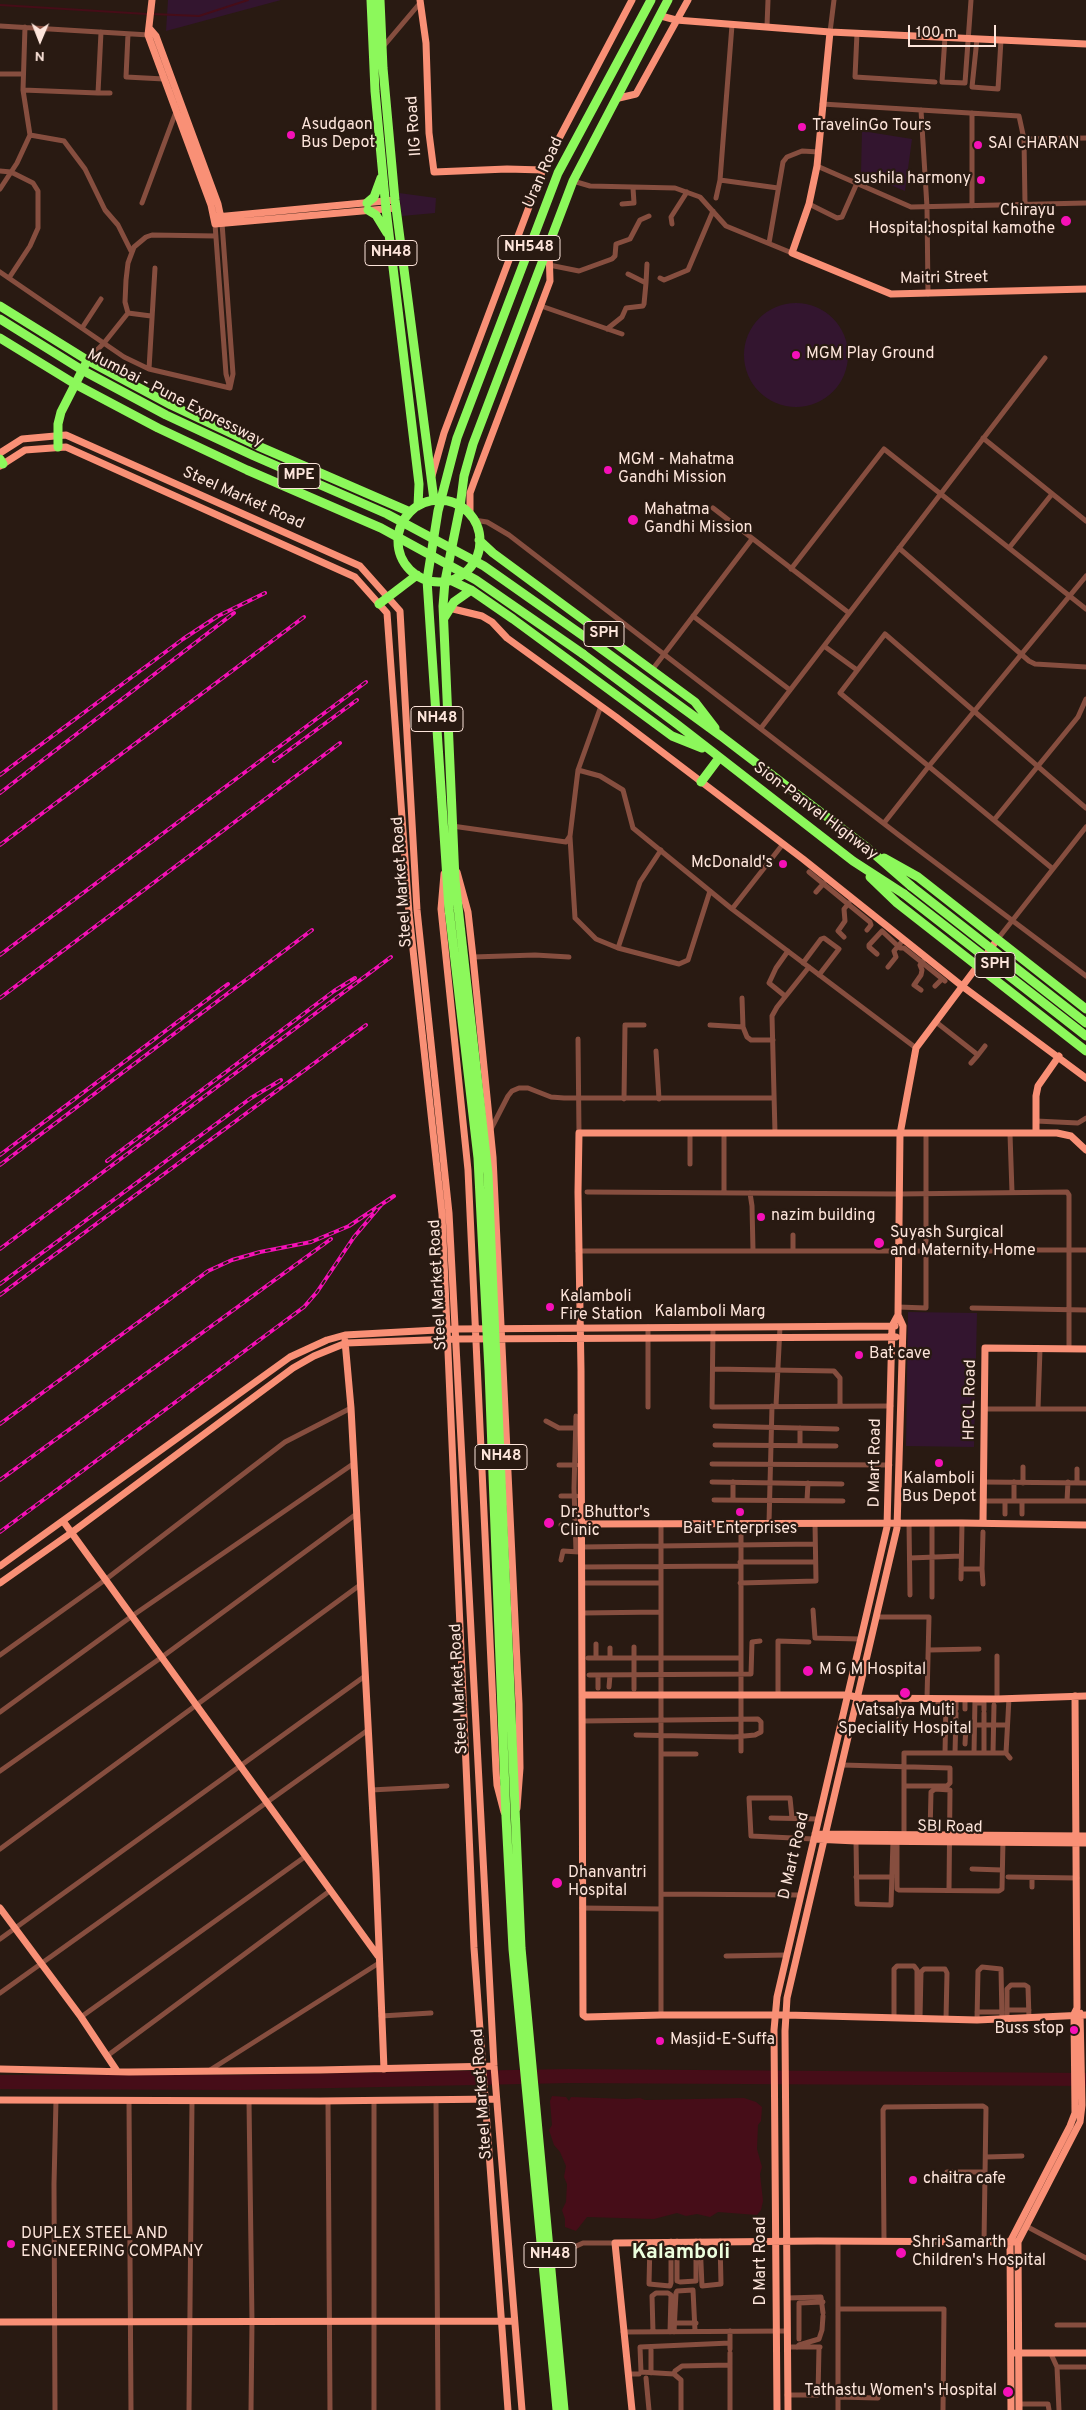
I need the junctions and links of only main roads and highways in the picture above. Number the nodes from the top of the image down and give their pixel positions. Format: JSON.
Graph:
{"nodes":[{"id":1,"x":371,"y":0,"type":"edge"},
{"id":2,"x":380,"y":0,"type":"edge"},
{"id":3,"x":670,"y":0,"type":"edge"},
{"id":4,"x":648,"y":3,"type":"edge"},
{"id":5,"x":382,"y":172,"type":"junction"},
{"id":6,"x":390,"y":205,"type":"junction"},
{"id":7,"x":389,"y":237,"type":"junction"},
{"id":8,"x":0,"y":306,"type":"edge"},
{"id":9,"x":0,"y":319,"type":"edge"},
{"id":10,"x":0,"y":338,"type":"edge"},
{"id":11,"x":87,"y":360,"type":"junction"},
{"id":12,"x":58,"y":447,"type":"road end"},
{"id":13,"x":437,"y":500,"type":"junction"},
{"id":14,"x":418,"y":506,"type":"junction"},
{"id":15,"x":460,"y":507,"type":"junction"},
{"id":16,"x":410,"y":512,"type":"junction"},
{"id":17,"x":480,"y":540,"type":"junction"},
{"id":18,"x":417,"y":575,"type":"junction"},
{"id":19,"x":427,"y":580,"type":"junction"},
{"id":20,"x":447,"y":581,"type":"junction"},
{"id":21,"x":471,"y":590,"type":"junction"},
{"id":22,"x":379,"y":604,"type":"road end"},
{"id":23,"x":444,"y":618,"type":"junction"},
{"id":24,"x":721,"y":736,"type":"junction"},
{"id":25,"x":709,"y":751,"type":"junction"},
{"id":26,"x":719,"y":758,"type":"junction"},
{"id":27,"x":701,"y":782,"type":"road end"},
{"id":28,"x":865,"y":846,"type":"junction"},
{"id":29,"x":450,"y":859,"type":"junction"},
{"id":30,"x":853,"y":862,"type":"junction"},
{"id":31,"x":1086,"y":1009,"type":"edge"},
{"id":32,"x":1086,"y":1023,"type":"edge"},
{"id":33,"x":1086,"y":1036,"type":"edge"},
{"id":34,"x":1086,"y":1051,"type":"edge"},
{"id":35,"x":495,"y":1339,"type":"junction"},
{"id":36,"x":527,"y":2057,"type":"junction"},
{"id":37,"x":531,"y":2101,"type":"junction"},
{"id":38,"x":557,"y":2410,"type":"edge"},
{"id":39,"x":564,"y":2410,"type":"edge"}],
"edges":[{"from":1,"to":5,"type":"highway","number":"NH48"},
{"from":2,"to":6,"type":"highway","number":"NH48"},
{"from":3,"to":15,"type":"highway","name":"Uran Road","number":"NH548"},
{"from":4,"to":13,"type":"highway","name":"Uran Road","number":"NH548"},
{"from":5,"to":6,"type":"highway","number":"NH48"},
{"from":5,"to":7,"type":"highway"},
{"from":6,"to":7,"type":"highway","number":"NH48"},
{"from":6,"to":13,"type":"highway","number":"NH48"},
{"from":7,"to":14,"type":"highway","number":"NH48"},
{"from":8,"to":11,"type":"highway"},
{"from":9,"to":24,"type":"highway","name":"Mumbai - Pune Expressway","number":"MPE","bridge":true},
{"from":10,"to":25,"type":"highway","name":"Mumbai - Pune Expressway","number":"MPE","bridge":true},
{"from":11,"to":12,"type":"highway"},
{"from":11,"to":16,"type":"highway"},
{"from":13,"to":14,"type":"highway"},
{"from":13,"to":15,"type":"highway"},
{"from":13,"to":19,"type":"highway"},
{"from":14,"to":16,"type":"highway"},
{"from":15,"to":17,"type":"highway"},
{"from":15,"to":20,"type":"highway","name":"Uran Road"},
{"from":16,"to":18,"type":"highway"},
{"from":17,"to":20,"type":"highway"},
{"from":17,"to":24,"type":"highway","number":"SPH"},
{"from":18,"to":19,"type":"highway"},
{"from":18,"to":22,"type":"highway"},
{"from":19,"to":20,"type":"highway"},
{"from":19,"to":29,"type":"highway","number":"NH48"},
{"from":20,"to":21,"type":"highway","number":"SPH"},
{"from":20,"to":23,"type":"highway","number":"NH48"},
{"from":21,"to":23,"type":"highway"},
{"from":21,"to":25,"type":"highway","number":"SPH"},
{"from":23,"to":29,"type":"highway","number":"NH48"},
{"from":24,"to":28,"type":"highway","name":"Sion-Panvel Highway","number":"SPH"},
{"from":25,"to":26,"type":"highway","name":"Sion-Panvel Highway","number":"SPH"},
{"from":26,"to":27,"type":"highway"},
{"from":26,"to":30,"type":"highway","name":"Sion-Panvel Highway","number":"SPH"},
{"from":28,"to":31,"type":"highway"},
{"from":28,"to":32,"type":"highway","name":"Sion-Panvel Highway","number":"SPH","bridge":true},
{"from":29,"to":35,"type":"highway","number":"NH48"},
{"from":30,"to":33,"type":"highway","name":"Sion-Panvel Highway","number":"SPH","bridge":true},
{"from":30,"to":34,"type":"highway"},
{"from":35,"to":36,"type":"highway","number":"NH48"},
{"from":35,"to":36,"type":"highway","number":"NH48"},
{"from":36,"to":37,"type":"highway","number":"NH48"},
{"from":37,"to":38,"type":"highway","number":"NH48"},
{"from":37,"to":39,"type":"highway","number":"NH48"}]}
